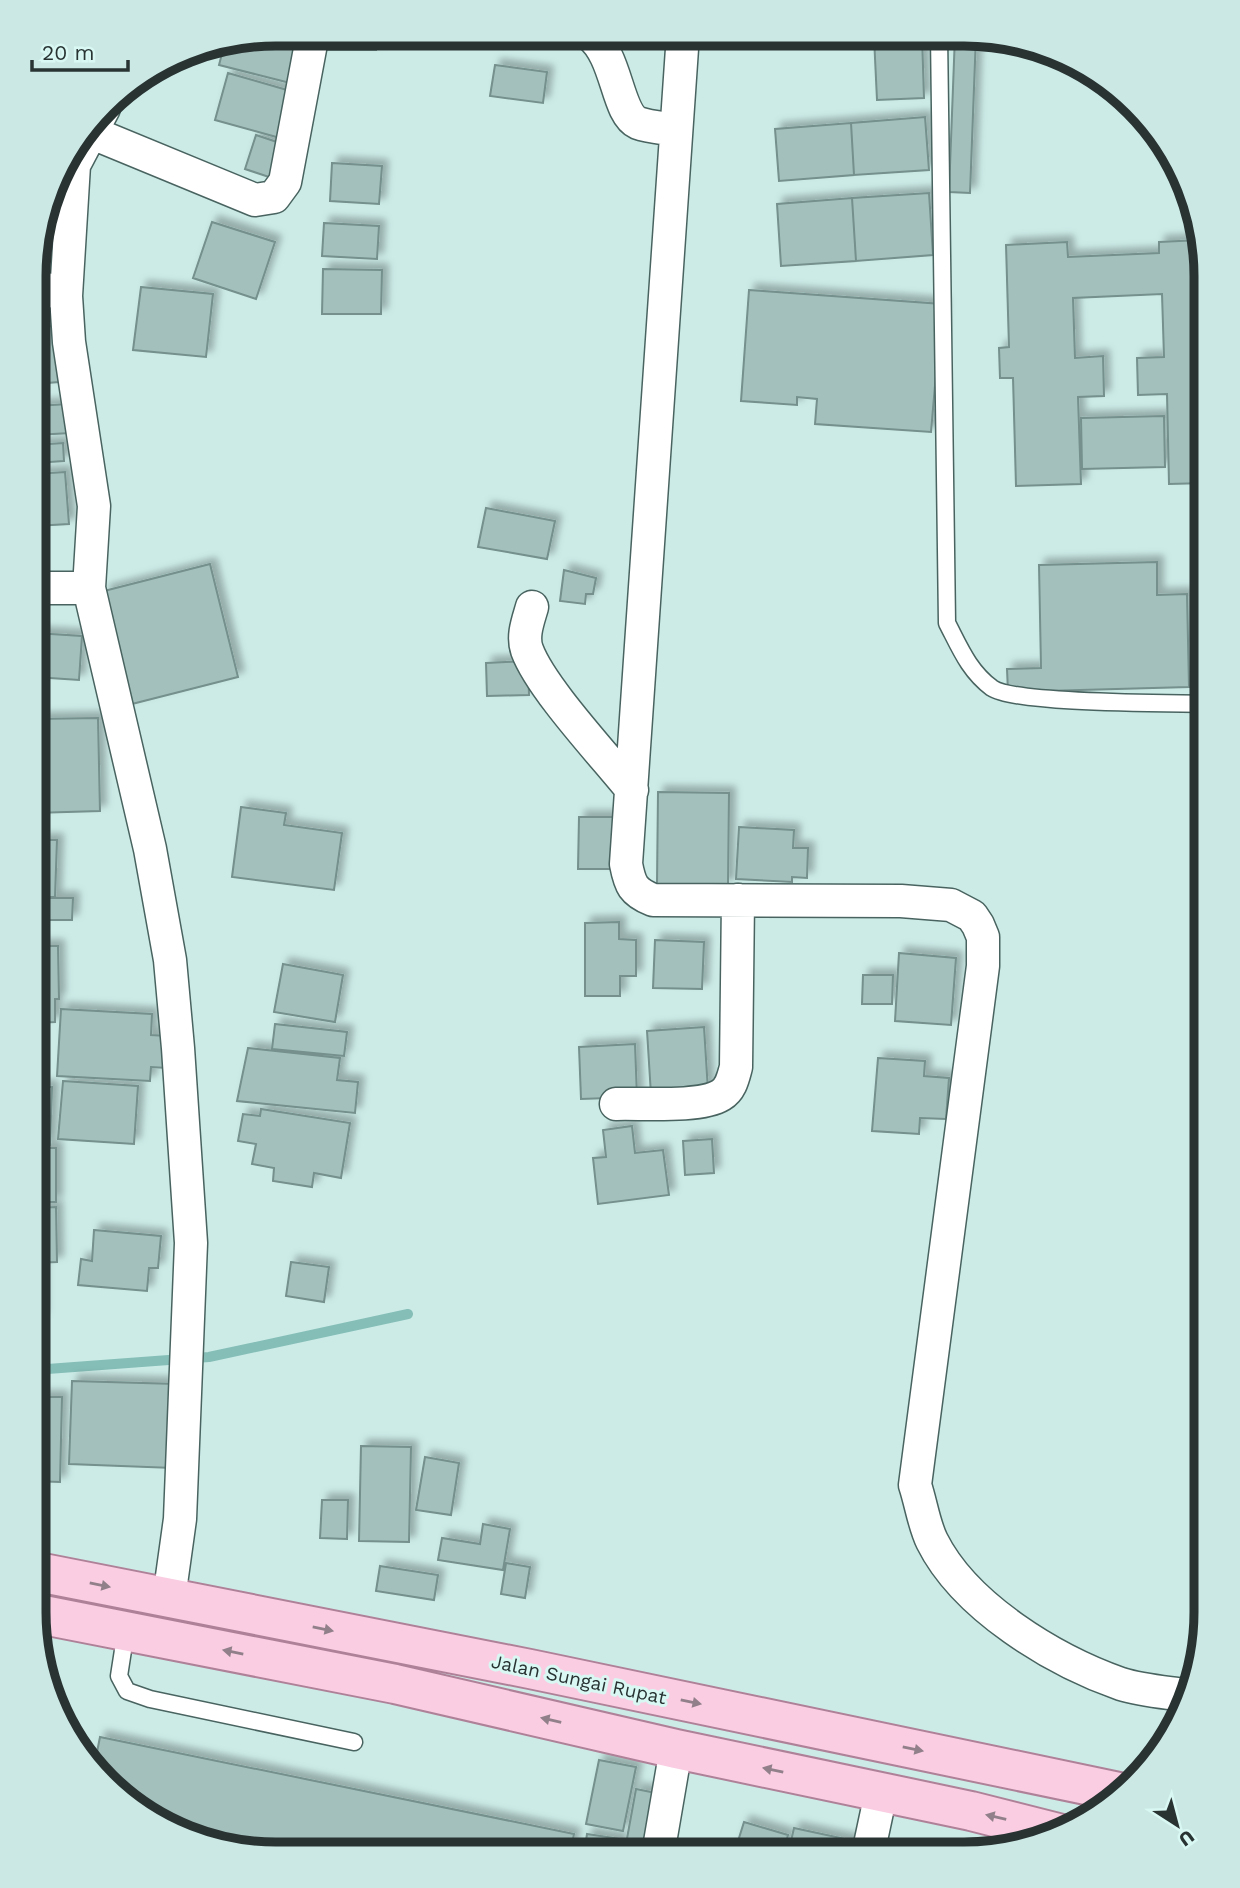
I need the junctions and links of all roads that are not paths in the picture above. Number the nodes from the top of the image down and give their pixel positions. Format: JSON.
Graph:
{"nodes":[{"id":1,"x":311,"y":46,"type":"edge"},
{"id":2,"x":602,"y":46,"type":"edge"},
{"id":3,"x":682,"y":46,"type":"edge"},
{"id":4,"x":939,"y":46,"type":"edge"},
{"id":5,"x":104,"y":123,"type":"edge"},
{"id":6,"x":676,"y":130,"type":"junction"},
{"id":7,"x":78,"y":156,"type":"edge"},
{"id":8,"x":46,"y":289,"type":"edge"},
{"id":9,"x":66,"y":296,"type":"junction"},
{"id":10,"x":46,"y":588,"type":"edge"},
{"id":11,"x":89,"y":588,"type":"junction"},
{"id":12,"x":532,"y":607,"type":"dead end"},
{"id":13,"x":1194,"y":704,"type":"edge"},
{"id":14,"x":632,"y":790,"type":"junction"},
{"id":15,"x":738,"y":900,"type":"junction"},
{"id":16,"x":616,"y":1104,"type":"dead end"},
{"id":17,"x":46,"y":1574,"type":"edge"},
{"id":18,"x":169,"y":1598,"type":"junction"},
{"id":19,"x":46,"y":1616,"type":"edge"},
{"id":20,"x":126,"y":1631,"type":"junction"},
{"id":21,"x":1179,"y":1694,"type":"edge"},
{"id":22,"x":354,"y":1742,"type":"dead end"},
{"id":23,"x":676,"y":1749,"type":"junction"},
{"id":24,"x":1110,"y":1790,"type":"edge"},
{"id":25,"x":881,"y":1793,"type":"junction"},
{"id":26,"x":1041,"y":1829,"type":"edge"},
{"id":27,"x":660,"y":1842,"type":"edge"},
{"id":28,"x":871,"y":1842,"type":"edge"}],
"edges":[{"from":1,"to":5,"type":"street"},
{"from":2,"to":6,"type":"street"},
{"from":3,"to":6,"type":"street"},
{"from":4,"to":13,"type":"lane"},
{"from":6,"to":14,"type":"street"},
{"from":7,"to":9,"type":"street"},
{"from":8,"to":9,"type":"street"},
{"from":9,"to":11,"type":"street"},
{"from":10,"to":11,"type":"street"},
{"from":11,"to":18,"type":"street"},
{"from":12,"to":14,"type":"street"},
{"from":14,"to":15,"type":"street"},
{"from":15,"to":16,"type":"street"},
{"from":15,"to":21,"type":"street"},
{"from":17,"to":18,"type":"main road","name":"Jalan Sungai Rupat","one_way":true},
{"from":18,"to":24,"type":"main road","name":"Jalan Sungai Rupat","one_way":true},
{"from":19,"to":20,"type":"main road"},
{"from":20,"to":22,"type":"lane"},
{"from":23,"to":20,"type":"main road","one_way":true},
{"from":25,"to":23,"type":"main road","one_way":true},
{"from":23,"to":27,"type":"street"},
{"from":26,"to":25,"type":"main road","one_way":true},
{"from":25,"to":28,"type":"street"}]}
